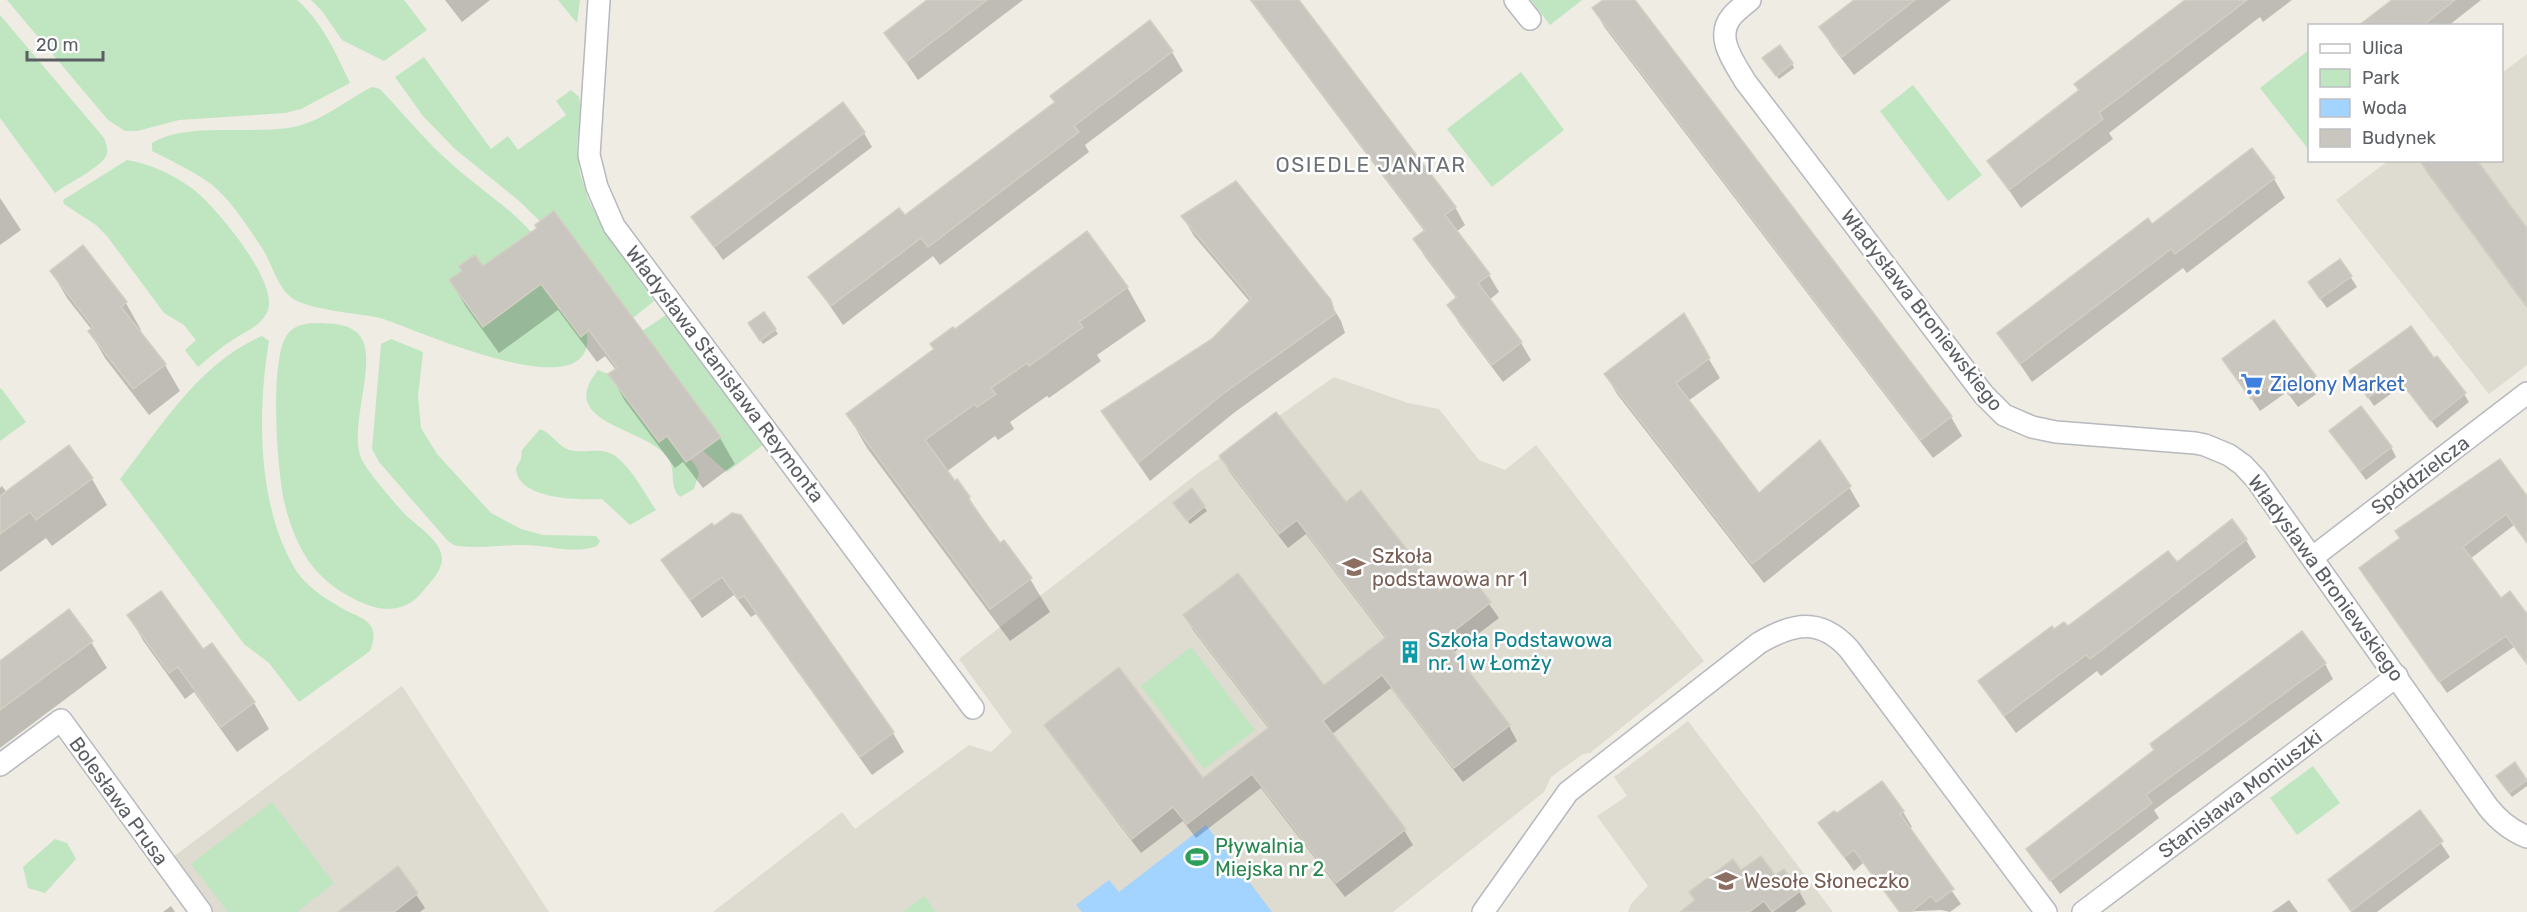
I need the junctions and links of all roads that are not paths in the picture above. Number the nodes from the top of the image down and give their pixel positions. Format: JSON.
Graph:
{"nodes":[{"id":1,"x":599,"y":0,"type":"edge"},
{"id":2,"x":1515,"y":0,"type":"edge"},
{"id":3,"x":1750,"y":0,"type":"edge"},
{"id":4,"x":1530,"y":20,"type":"dead end"},
{"id":5,"x":2527,"y":393,"type":"edge"},
{"id":6,"x":2313,"y":557,"type":"junction"},
{"id":7,"x":2397,"y":676,"type":"junction"},
{"id":8,"x":973,"y":708,"type":"dead end"},
{"id":9,"x":0,"y":765,"type":"edge"},
{"id":10,"x":2527,"y":837,"type":"edge"},
{"id":11,"x":201,"y":912,"type":"edge"},
{"id":12,"x":1484,"y":912,"type":"edge"},
{"id":13,"x":2046,"y":912,"type":"edge"},
{"id":14,"x":2083,"y":912,"type":"edge"}],
"edges":[{"from":1,"to":8,"type":"street","name":"Władysława Stanisława Reymonta"},
{"from":2,"to":4,"type":"street"},
{"from":3,"to":6,"type":"street","name":"Władysława Broniewskiego"},
{"from":5,"to":6,"type":"street","name":"Spółdzielcza"},
{"from":6,"to":7,"type":"street","name":"Władysława Broniewskiego"},
{"from":7,"to":10,"type":"street","name":"Władysława Broniewskiego"},
{"from":7,"to":14,"type":"street","name":"Stanisława Moniuszki"},
{"from":9,"to":11,"type":"street","name":"Bolesława Prusa"},
{"from":12,"to":13,"type":"street"}]}
